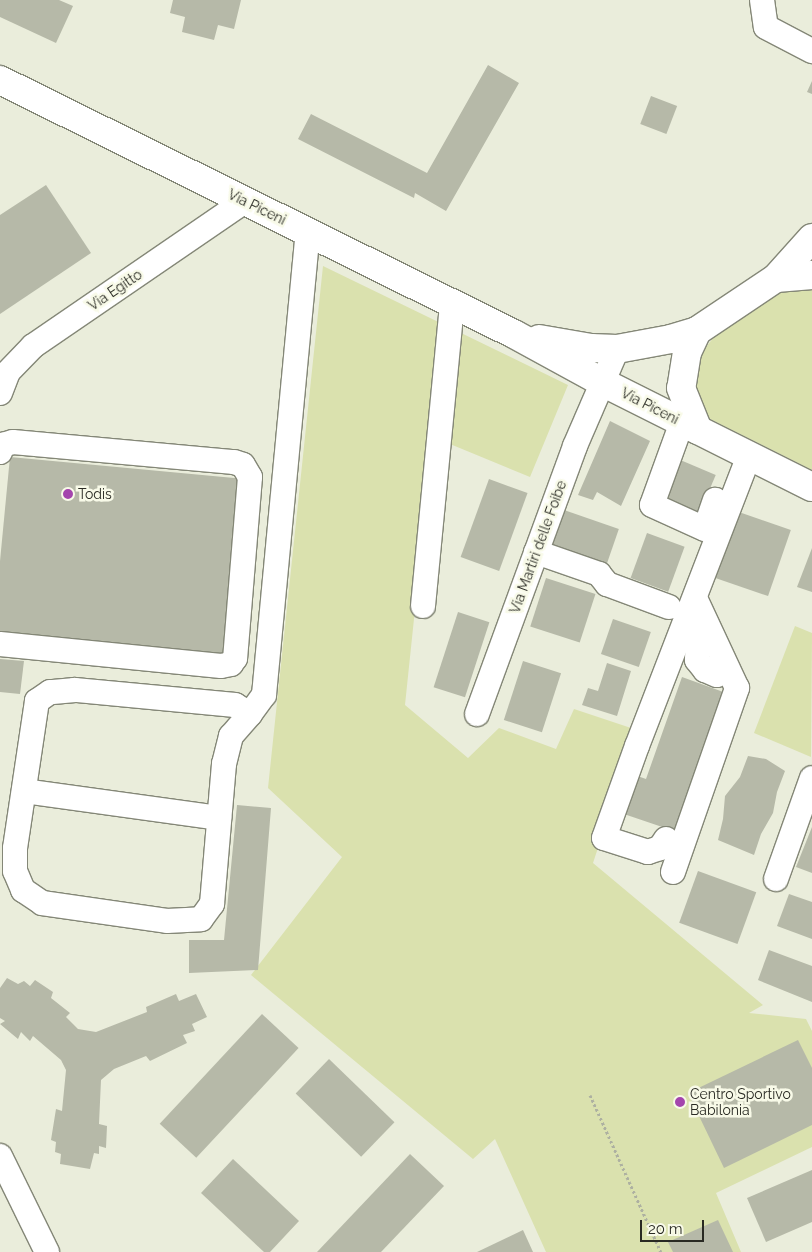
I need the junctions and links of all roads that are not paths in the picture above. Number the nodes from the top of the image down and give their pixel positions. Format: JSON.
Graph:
{"nodes":[{"id":1,"x":762,"y":0,"type":"edge"},
{"id":2,"x":812,"y":51,"type":"edge"},
{"id":3,"x":0,"y":80,"type":"edge"},
{"id":4,"x":245,"y":201,"type":"junction"},
{"id":5,"x":308,"y":232,"type":"junction"},
{"id":6,"x":812,"y":238,"type":"edge"},
{"id":7,"x":812,"y":274,"type":"edge"},
{"id":8,"x":776,"y":278,"type":"junction"},
{"id":9,"x":452,"y":303,"type":"junction"},
{"id":10,"x":697,"y":331,"type":"junction"},
{"id":11,"x":514,"y":334,"type":"junction"},
{"id":12,"x":617,"y":349,"type":"junction"},
{"id":13,"x":602,"y":382,"type":"junction"},
{"id":14,"x":0,"y":392,"type":"edge"},
{"id":15,"x":690,"y":426,"type":"junction"},
{"id":16,"x":0,"y":452,"type":"edge"},
{"id":17,"x":749,"y":455,"type":"junction"},
{"id":18,"x":722,"y":480,"type":"dead end"},
{"id":19,"x":812,"y":487,"type":"edge"},
{"id":20,"x":536,"y":552,"type":"junction"},
{"id":21,"x":695,"y":598,"type":"junction"},
{"id":22,"x":423,"y":606,"type":"dead end"},
{"id":23,"x":677,"y":614,"type":"junction"},
{"id":24,"x":0,"y":644,"type":"edge"},
{"id":25,"x":717,"y":675,"type":"dead end"},
{"id":26,"x":250,"y":714,"type":"junction"},
{"id":27,"x":477,"y":714,"type":"dead end"},
{"id":28,"x":812,"y":778,"type":"edge"},
{"id":29,"x":24,"y":791,"type":"junction"},
{"id":30,"x":219,"y":818,"type":"junction"},
{"id":31,"x":666,"y":839,"type":"dead end"},
{"id":32,"x":673,"y":872,"type":"dead end"},
{"id":33,"x":776,"y":879,"type":"dead end"},
{"id":34,"x":0,"y":1156,"type":"edge"},
{"id":35,"x":47,"y":1252,"type":"edge"}],
"edges":[{"from":1,"to":2,"type":"street"},
{"from":3,"to":4,"type":"main road","name":"Via Piceni"},
{"from":4,"to":5,"type":"main road","name":"Via Piceni"},
{"from":4,"to":14,"type":"street","name":"Via Egitto"},
{"from":5,"to":9,"type":"main road","name":"Via Piceni"},
{"from":5,"to":26,"type":"street"},
{"from":6,"to":8,"type":"main road"},
{"from":7,"to":8,"type":"main road"},
{"from":8,"to":10,"type":"main road","name":"Via Piceni"},
{"from":9,"to":11,"type":"main road","name":"Via Piceni"},
{"from":9,"to":22,"type":"street"},
{"from":10,"to":12,"type":"main road","name":"Via Piceni"},
{"from":10,"to":15,"type":"main road"},
{"from":11,"to":12,"type":"main road","name":"Via Piceni"},
{"from":11,"to":13,"type":"main road","name":"Via Piceni"},
{"from":12,"to":13,"type":"street"},
{"from":13,"to":15,"type":"main road","name":"Via Piceni"},
{"from":13,"to":20,"type":"street","name":"Via Martiri delle Foibe"},
{"from":15,"to":17,"type":"main road","name":"Via Piceni"},
{"from":15,"to":18,"type":"street"},
{"from":16,"to":24,"type":"street"},
{"from":17,"to":19,"type":"main road","name":"Via Piceni"},
{"from":17,"to":21,"type":"street"},
{"from":20,"to":23,"type":"street"},
{"from":20,"to":27,"type":"street","name":"Via Martiri delle Foibe"},
{"from":21,"to":23,"type":"street"},
{"from":21,"to":32,"type":"street"},
{"from":23,"to":25,"type":"street"},
{"from":23,"to":31,"type":"street"},
{"from":26,"to":29,"type":"street"},
{"from":26,"to":30,"type":"street"},
{"from":28,"to":33,"type":"street"},
{"from":29,"to":30,"type":"street"},
{"from":29,"to":30,"type":"street"},
{"from":34,"to":35,"type":"street"}]}
